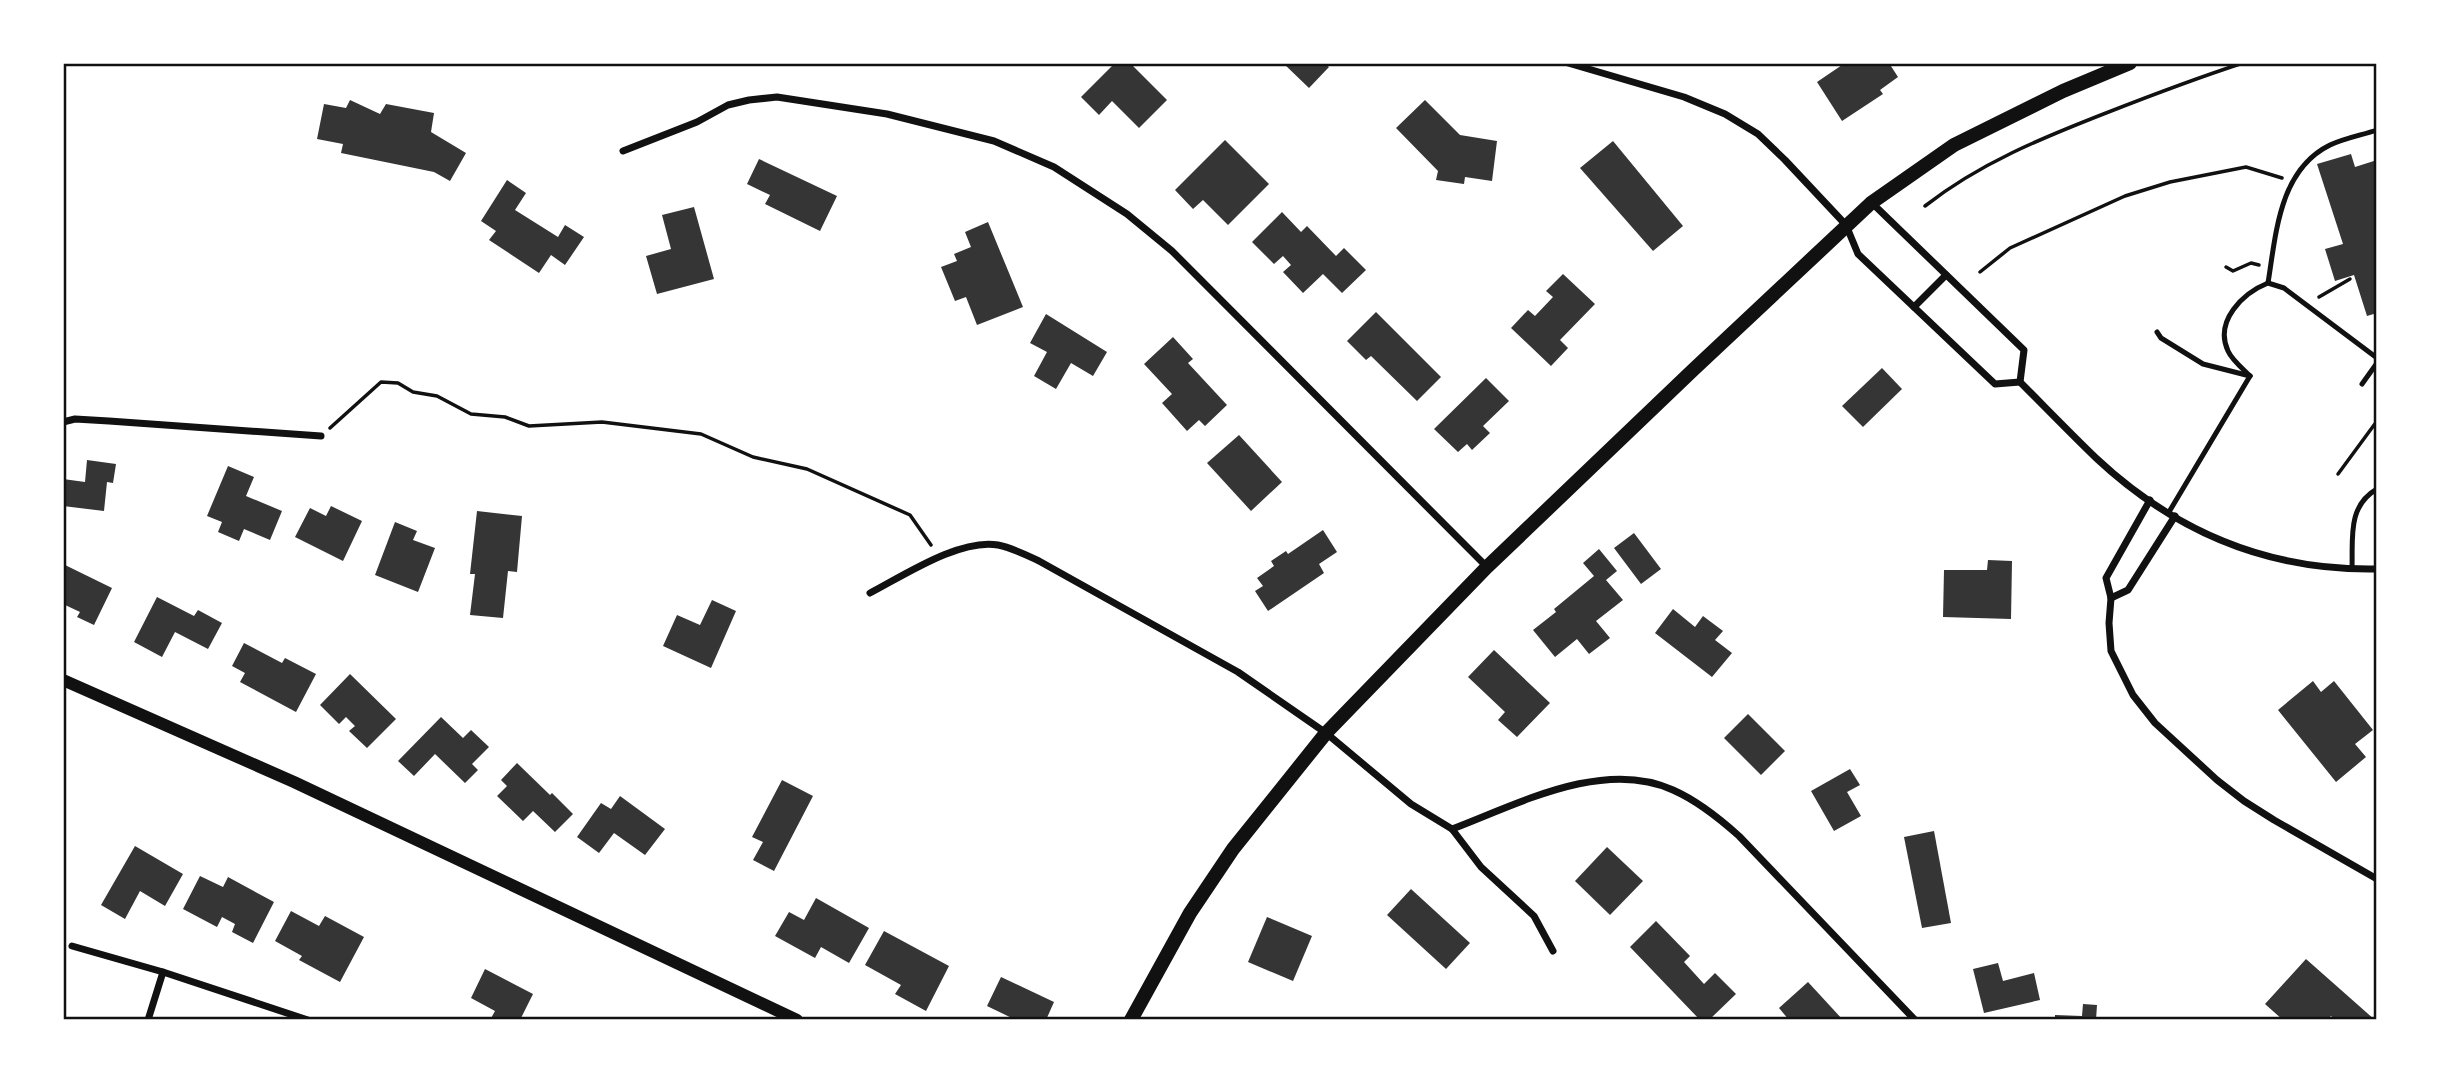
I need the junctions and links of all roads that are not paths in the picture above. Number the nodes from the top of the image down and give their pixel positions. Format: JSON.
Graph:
{"nodes":[{"id":1,"x":1568,"y":63,"type":"edge"},
{"id":2,"x":2130,"y":63,"type":"edge"},
{"id":3,"x":2377,"y":130,"type":"edge"},
{"id":4,"x":623,"y":151,"type":"dead end"},
{"id":5,"x":1871,"y":202,"type":"junction"},
{"id":6,"x":1846,"y":225,"type":"junction"},
{"id":7,"x":1945,"y":275,"type":"junction"},
{"id":8,"x":2269,"y":283,"type":"junction"},
{"id":9,"x":1914,"y":307,"type":"junction"},
{"id":10,"x":2157,"y":332,"type":"dead end"},
{"id":11,"x":2377,"y":358,"type":"edge"},
{"id":12,"x":2377,"y":363,"type":"edge"},
{"id":13,"x":2250,"y":376,"type":"junction"},
{"id":14,"x":2020,"y":382,"type":"junction"},
{"id":15,"x":2362,"y":384,"type":"dead end"},
{"id":16,"x":63,"y":422,"type":"edge"},
{"id":17,"x":321,"y":436,"type":"road end"},
{"id":18,"x":2377,"y":489,"type":"edge"},
{"id":19,"x":2150,"y":500,"type":"junction"},
{"id":20,"x":2172,"y":514,"type":"junction"},
{"id":21,"x":1487,"y":567,"type":"junction"},
{"id":22,"x":2352,"y":569,"type":"junction"},
{"id":23,"x":2377,"y":569,"type":"edge"},
{"id":24,"x":870,"y":593,"type":"dead end"},
{"id":25,"x":2111,"y":598,"type":"junction"},
{"id":26,"x":63,"y":680,"type":"edge"},
{"id":27,"x":1326,"y":733,"type":"junction"},
{"id":28,"x":1452,"y":829,"type":"junction"},
{"id":29,"x":2377,"y":878,"type":"edge"},
{"id":30,"x":72,"y":946,"type":"dead end"},
{"id":31,"x":1553,"y":951,"type":"dead end"},
{"id":32,"x":163,"y":972,"type":"junction"},
{"id":33,"x":148,"y":1020,"type":"edge"},
{"id":34,"x":308,"y":1020,"type":"edge"},
{"id":35,"x":797,"y":1020,"type":"edge"},
{"id":36,"x":1131,"y":1020,"type":"edge"},
{"id":37,"x":1914,"y":1020,"type":"edge"}],
"edges":[{"from":1,"to":6,"type":"street"},
{"from":2,"to":5,"type":"main road"},
{"from":3,"to":8,"type":"lane"},
{"from":4,"to":21,"type":"street"},
{"from":5,"to":6,"type":"main road"},
{"from":5,"to":7,"type":"street"},
{"from":6,"to":9,"type":"street"},
{"from":6,"to":21,"type":"main road"},
{"from":7,"to":9,"type":"street"},
{"from":7,"to":14,"type":"street"},
{"from":8,"to":11,"type":"lane"},
{"from":8,"to":13,"type":"lane"},
{"from":9,"to":14,"type":"street"},
{"from":10,"to":13,"type":"lane"},
{"from":12,"to":15,"type":"lane"},
{"from":13,"to":20,"type":"lane"},
{"from":14,"to":19,"type":"street"},
{"from":16,"to":17,"type":"street"},
{"from":18,"to":22,"type":"lane"},
{"from":19,"to":20,"type":"street"},
{"from":19,"to":25,"type":"street"},
{"from":20,"to":22,"type":"street"},
{"from":20,"to":25,"type":"street"},
{"from":21,"to":27,"type":"main road"},
{"from":22,"to":23,"type":"street"},
{"from":24,"to":27,"type":"street"},
{"from":25,"to":29,"type":"street"},
{"from":26,"to":35,"type":"street"},
{"from":27,"to":28,"type":"street"},
{"from":27,"to":36,"type":"main road"},
{"from":28,"to":31,"type":"street"},
{"from":28,"to":37,"type":"street"},
{"from":30,"to":32,"type":"street"},
{"from":32,"to":33,"type":"street"},
{"from":32,"to":34,"type":"street"}]}
